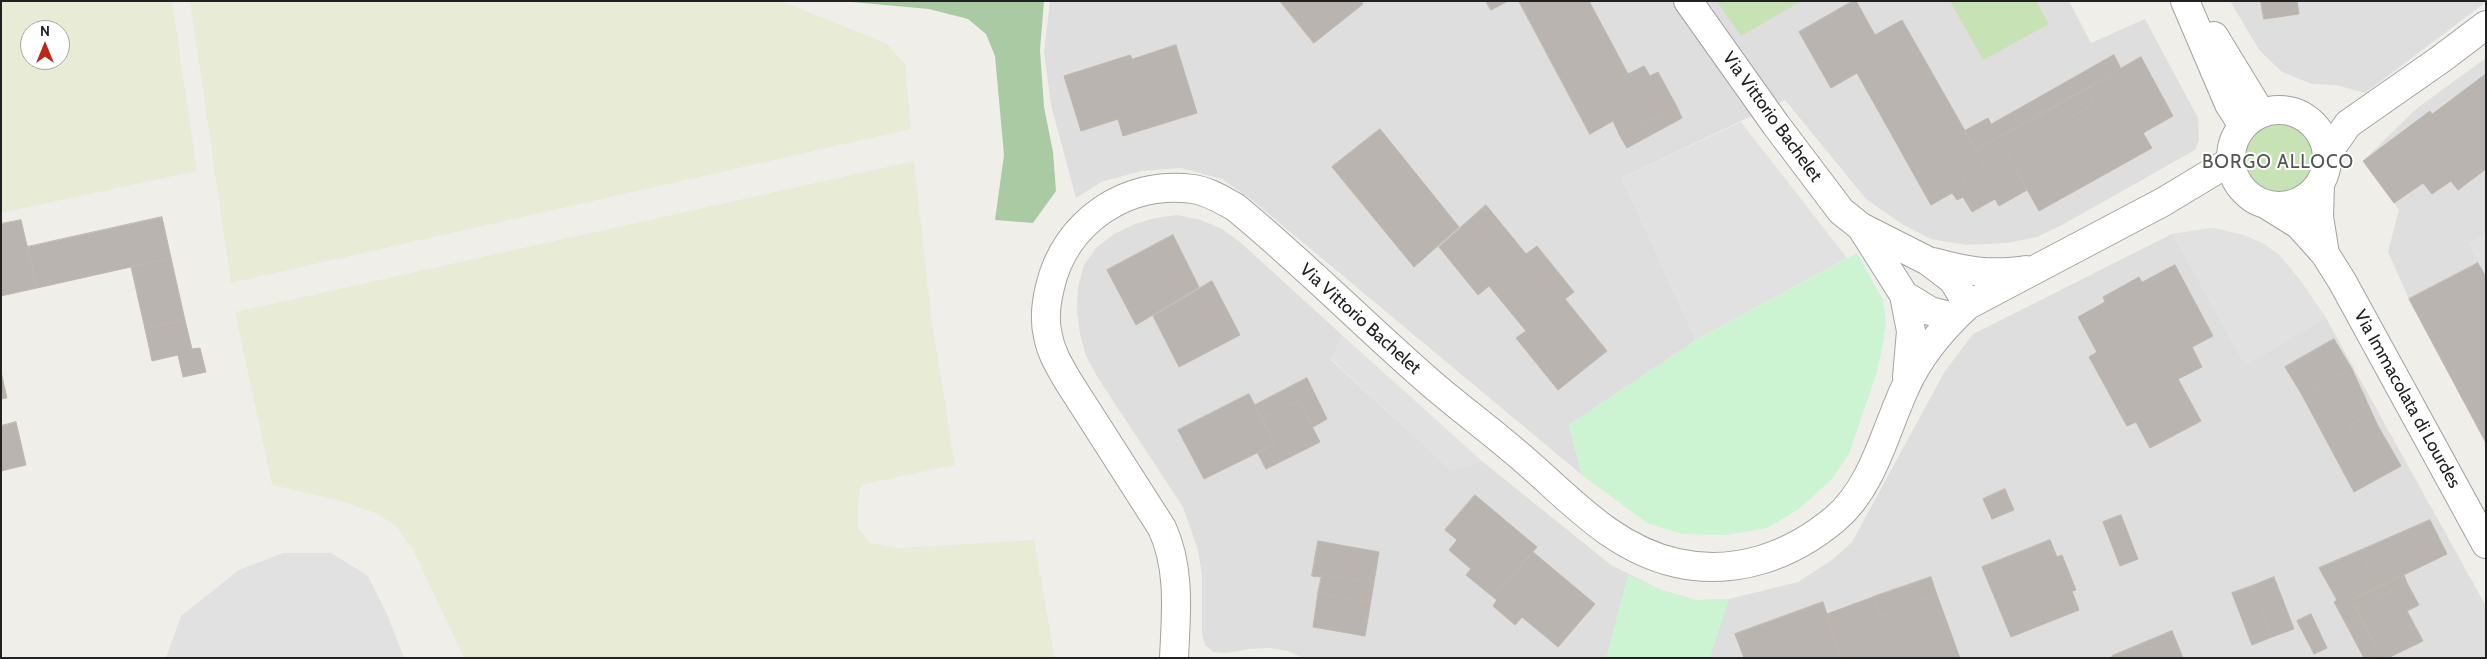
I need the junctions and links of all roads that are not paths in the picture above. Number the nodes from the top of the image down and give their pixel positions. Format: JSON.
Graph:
{"nodes":[{"id":1,"x":1688,"y":1,"type":"edge"},
{"id":2,"x":2185,"y":1,"type":"edge"},
{"id":3,"x":2191,"y":1,"type":"edge"},
{"id":4,"x":2486,"y":25,"type":"edge"},
{"id":5,"x":2252,"y":120,"type":"junction"},
{"id":6,"x":2348,"y":124,"type":"junction"},
{"id":7,"x":2318,"y":128,"type":"junction"},
{"id":8,"x":2328,"y":154,"type":"junction"},
{"id":9,"x":2233,"y":169,"type":"junction"},
{"id":10,"x":2320,"y":184,"type":"junction"},
{"id":11,"x":2267,"y":205,"type":"junction"},
{"id":12,"x":1861,"y":227,"type":"junction"},
{"id":13,"x":2325,"y":254,"type":"junction"},
{"id":14,"x":1928,"y":261,"type":"junction"},
{"id":15,"x":2038,"y":269,"type":"junction"},
{"id":16,"x":1904,"y":295,"type":"junction"},
{"id":17,"x":1961,"y":311,"type":"junction"},
{"id":18,"x":1906,"y":386,"type":"junction"},
{"id":19,"x":2486,"y":544,"type":"edge"},
{"id":20,"x":1174,"y":658,"type":"edge"}],
"edges":[{"from":1,"to":12,"type":"street","name":"Via Vittorio Bachelet"},
{"from":2,"to":5,"type":"street"},
{"from":3,"to":5,"type":"street"},
{"from":4,"to":6,"type":"street"},
{"from":5,"to":7,"type":"street"},
{"from":5,"to":9,"type":"street"},
{"from":6,"to":7,"type":"street"},
{"from":6,"to":8,"type":"street"},
{"from":7,"to":8,"type":"street"},
{"from":8,"to":10,"type":"street"},
{"from":9,"to":11,"type":"street"},
{"from":9,"to":15,"type":"street","name":"Via Vittorio Bachelet"},
{"from":10,"to":11,"type":"street"},
{"from":10,"to":13,"type":"street","name":"Via Immacolata di Lourdes"},
{"from":11,"to":13,"type":"street","name":"Via Immacolata di Lourdes"},
{"from":12,"to":14,"type":"street","name":"Via Vittorio Bachelet"},
{"from":12,"to":16,"type":"street","name":"Via Vittorio Bachelet"},
{"from":13,"to":19,"type":"street","name":"Via Immacolata di Lourdes"},
{"from":14,"to":15,"type":"street"},
{"from":14,"to":17,"type":"street","name":"Via Vittorio Bachelet"},
{"from":15,"to":17,"type":"street","name":"Via Vittorio Bachelet"},
{"from":16,"to":17,"type":"street","name":"Via Vittorio Bachelet"},
{"from":16,"to":18,"type":"street"},
{"from":17,"to":18,"type":"street","name":"Via Vittorio Bachelet"},
{"from":18,"to":20,"type":"street","name":"Via Vittorio Bachelet"}]}
